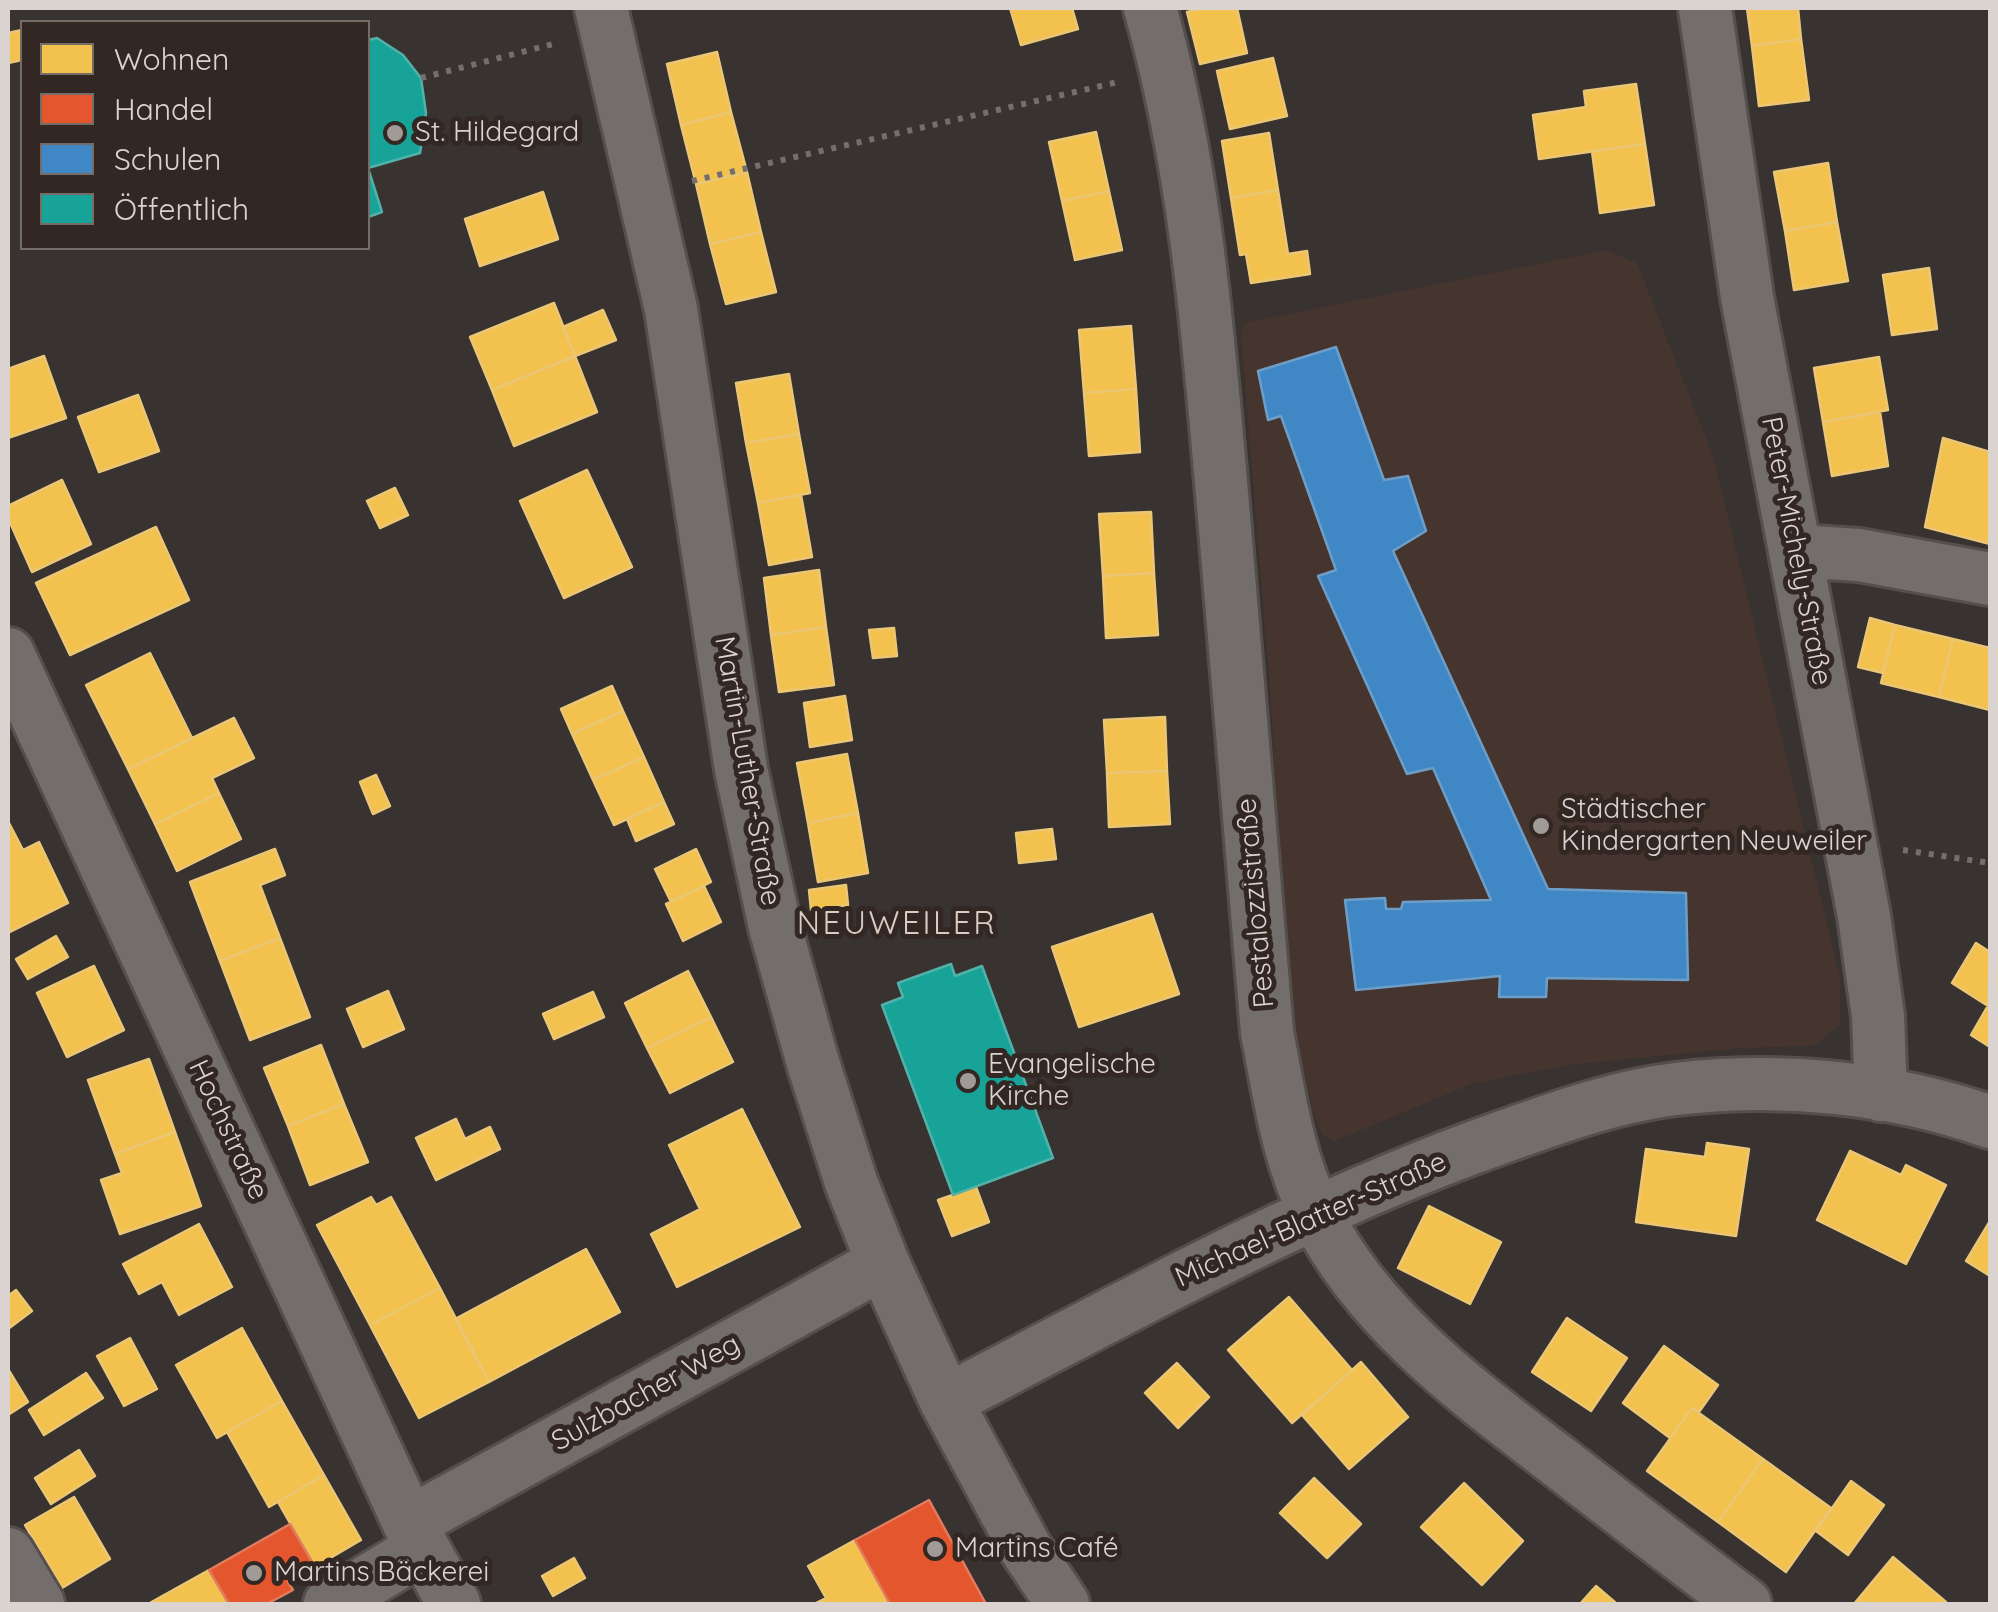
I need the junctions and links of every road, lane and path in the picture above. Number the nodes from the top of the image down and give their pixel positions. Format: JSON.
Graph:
{"nodes":[{"id":1,"x":1150,"y":8,"type":"edge"},
{"id":2,"x":1705,"y":8,"type":"edge"},
{"id":3,"x":604,"y":19,"type":"edge"},
{"id":4,"x":1168,"y":70,"type":"junction"},
{"id":5,"x":420,"y":78,"type":"dead end"},
{"id":6,"x":642,"y":193,"type":"junction"},
{"id":7,"x":1797,"y":550,"type":"junction"},
{"id":8,"x":1990,"y":578,"type":"edge"},
{"id":9,"x":8,"y":654,"type":"edge"},
{"id":10,"x":1850,"y":842,"type":"junction"},
{"id":11,"x":1990,"y":863,"type":"edge"},
{"id":12,"x":1882,"y":1095,"type":"junction"},
{"id":13,"x":1990,"y":1122,"type":"edge"},
{"id":14,"x":1315,"y":1212,"type":"junction"},
{"id":15,"x":883,"y":1262,"type":"junction"},
{"id":16,"x":946,"y":1401,"type":"junction"},
{"id":17,"x":415,"y":1536,"type":"junction"},
{"id":18,"x":8,"y":1554,"type":"edge"},
{"id":19,"x":38,"y":1604,"type":"edge"},
{"id":20,"x":330,"y":1604,"type":"edge"},
{"id":21,"x":454,"y":1604,"type":"edge"},
{"id":22,"x":1063,"y":1604,"type":"edge"},
{"id":23,"x":1745,"y":1604,"type":"edge"}],
"edges":[{"from":1,"to":4,"type":"street","name":"Pestalozzistraße"},
{"from":2,"to":7,"type":"street","name":"Peter-Michely-Straße"},
{"from":3,"to":5,"type":"path"},
{"from":3,"to":6,"type":"street","name":"Martin-Luther-Straße"},
{"from":4,"to":6,"type":"path"},
{"from":4,"to":14,"type":"street","name":"Pestalozzistraße"},
{"from":6,"to":15,"type":"street","name":"Martin-Luther-Straße"},
{"from":7,"to":8,"type":"street"},
{"from":7,"to":10,"type":"street","name":"Peter-Michely-Straße"},
{"from":9,"to":17,"type":"street","name":"Hochstraße"},
{"from":10,"to":11,"type":"path"},
{"from":10,"to":12,"type":"street","name":"Peter-Michely-Straße"},
{"from":12,"to":13,"type":"street","name":"Michael-Blatter-Straße"},
{"from":12,"to":14,"type":"street","name":"Michael-Blatter-Straße"},
{"from":14,"to":16,"type":"street","name":"Michael-Blatter-Straße"},
{"from":14,"to":23,"type":"street","name":"Pestalozzistraße"},
{"from":15,"to":16,"type":"street","name":"Martin-Luther-Straße"},
{"from":15,"to":17,"type":"street","name":"Sulzbacher Weg"},
{"from":16,"to":22,"type":"street","name":"Martin-Luther-Straße"},
{"from":17,"to":20,"type":"street","name":"Sulzbacher Weg"},
{"from":17,"to":21,"type":"street","name":"Hochstraße"},
{"from":18,"to":19,"type":"street"}]}
